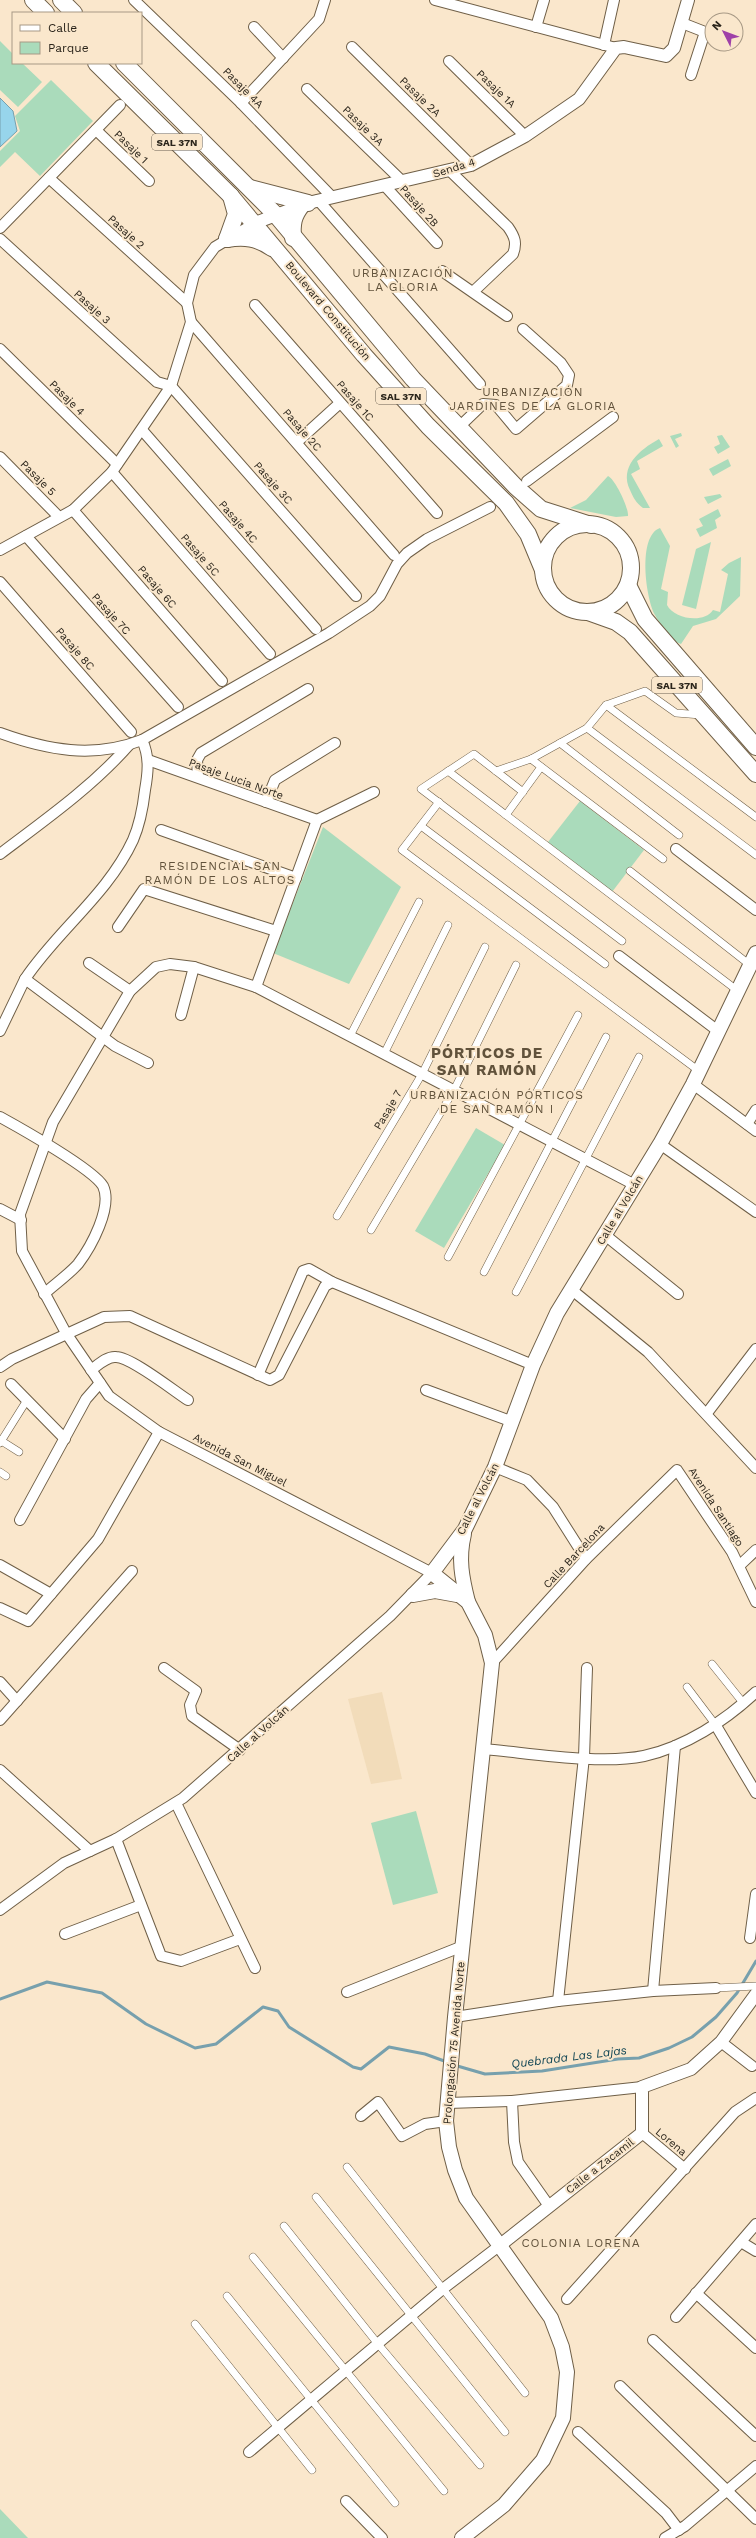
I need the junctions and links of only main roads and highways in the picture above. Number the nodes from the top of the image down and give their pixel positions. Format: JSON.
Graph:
{"nodes":[{"id":1,"x":33,"y":0,"type":"edge"},
{"id":2,"x":61,"y":0,"type":"edge"},
{"id":3,"x":45,"y":12,"type":"edge"},
{"id":4,"x":73,"y":12,"type":"edge"},
{"id":5,"x":97,"y":64,"type":"edge"},
{"id":6,"x":125,"y":64,"type":"edge"},
{"id":7,"x":250,"y":187,"type":"junction"},
{"id":8,"x":230,"y":195,"type":"junction"},
{"id":9,"x":293,"y":238,"type":"junction"},
{"id":10,"x":278,"y":252,"type":"junction"},
{"id":11,"x":591,"y":524,"type":"junction"},
{"id":12,"x":543,"y":570,"type":"junction"},
{"id":13,"x":628,"y":585,"type":"junction"},
{"id":14,"x":586,"y":612,"type":"junction"},
{"id":15,"x":756,"y":747,"type":"edge"},
{"id":16,"x":756,"y":774,"type":"edge"},
{"id":17,"x":753,"y":959,"type":"edge"},
{"id":18,"x":465,"y":1529,"type":"junction"},
{"id":19,"x":432,"y":1573,"type":"joint"},
{"id":20,"x":413,"y":1595,"type":"road end"},
{"id":21,"x":464,"y":1599,"type":"junction"},
{"id":22,"x":462,"y":2538,"type":"edge"}],
"edges":[{"from":1,"to":3,"type":"highway"},
{"from":2,"to":4,"type":"highway"},
{"from":5,"to":8,"type":"highway","name":"Boulevard Constitución","number":"SAL 37N"},
{"from":6,"to":7,"type":"highway","name":"Boulevard Constitución","number":"SAL 37N"},
{"from":7,"to":9,"type":"highway","name":"Boulevard Constitución","number":"SAL 37N"},
{"from":7,"to":9,"type":"highway"},
{"from":8,"to":10,"type":"highway","name":"Boulevard Constitución","number":"SAL 37N"},
{"from":8,"to":10,"type":"highway"},
{"from":9,"to":11,"type":"highway","name":"Boulevard Constitución","number":"SAL 37N"},
{"from":10,"to":12,"type":"highway","name":"Boulevard Constitución","number":"SAL 37N"},
{"from":11,"to":12,"type":"highway","number":"SAL 37N"},
{"from":11,"to":13,"type":"highway","number":"SAL 37N"},
{"from":12,"to":14,"type":"highway","number":"SAL 37N"},
{"from":13,"to":14,"type":"highway","number":"SAL 37N"},
{"from":13,"to":15,"type":"highway","number":"SAL 37N"},
{"from":14,"to":16,"type":"highway","number":"SAL 37N"},
{"from":17,"to":18,"type":"main road","name":"Calle al Volcán"},
{"from":18,"to":19,"type":"main road","name":"Calle al Volcán"},
{"from":18,"to":21,"type":"main road"},
{"from":19,"to":21,"type":"main road","name":"Prolongación 75 Avenida Norte"},
{"from":20,"to":21,"type":"main road"},
{"from":21,"to":22,"type":"main road","name":"Prolongación 75 Avenida Norte"}]}
